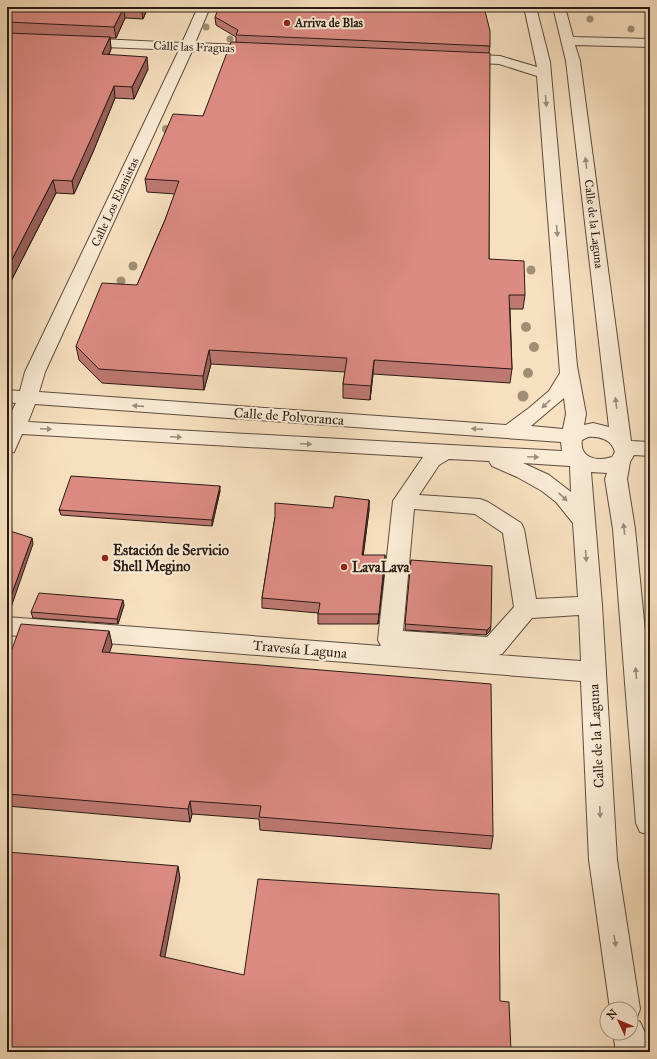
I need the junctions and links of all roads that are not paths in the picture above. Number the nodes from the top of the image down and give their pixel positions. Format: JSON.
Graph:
{"nodes":[{"id":1,"x":204,"y":7,"type":"edge"},
{"id":2,"x":530,"y":7,"type":"edge"},
{"id":3,"x":559,"y":7,"type":"edge"},
{"id":4,"x":567,"y":41,"type":"junction"},
{"id":5,"x":71,"y":42,"type":"edge"},
{"id":6,"x":650,"y":43,"type":"edge"},
{"id":7,"x":187,"y":47,"type":"junction"},
{"id":8,"x":270,"y":50,"type":"edge"},
{"id":9,"x":529,"y":52,"type":"junction"},
{"id":10,"x":445,"y":58,"type":"edge"},
{"id":11,"x":500,"y":60,"type":"junction"},
{"id":12,"x":544,"y":74,"type":"junction"},
{"id":13,"x":569,"y":373,"type":"junction"},
{"id":14,"x":7,"y":396,"type":"edge"},
{"id":15,"x":28,"y":397,"type":"junction"},
{"id":16,"x":12,"y":427,"type":"edge"},
{"id":17,"x":510,"y":432,"type":"junction"},
{"id":18,"x":572,"y":436,"type":"junction"},
{"id":19,"x":7,"y":447,"type":"edge"},
{"id":20,"x":650,"y":449,"type":"edge"},
{"id":21,"x":622,"y":450,"type":"junction"},
{"id":22,"x":445,"y":452,"type":"junction"},
{"id":23,"x":480,"y":454,"type":"junction"},
{"id":24,"x":579,"y":460,"type":"junction"},
{"id":25,"x":404,"y":501,"type":"junction"},
{"id":26,"x":584,"y":521,"type":"junction"},
{"id":27,"x":590,"y":605,"type":"junction"},
{"id":28,"x":526,"y":609,"type":"junction"},
{"id":29,"x":7,"y":626,"type":"edge"},
{"id":30,"x":592,"y":672,"type":"junction"},
{"id":31,"x":650,"y":823,"type":"edge"},
{"id":32,"x":624,"y":1001,"type":"edge"},
{"id":33,"x":630,"y":1041,"type":"edge"},
{"id":34,"x":632,"y":1052,"type":"edge"}],
"edges":[{"from":1,"to":7,"type":"street","name":"Calle Los Ebanistas"},
{"from":2,"to":9,"type":"street"},
{"from":3,"to":4,"type":"street","name":"Calle de la Laguna"},
{"from":4,"to":6,"type":"street"},
{"from":21,"to":4,"type":"street","name":"Calle de la Laguna","one_way":true},
{"from":5,"to":7,"type":"street","name":"Calle las Fraguas"},
{"from":7,"to":8,"type":"street","name":"Calle las Fraguas"},
{"from":7,"to":15,"type":"street","name":"Calle Los Ebanistas"},
{"from":9,"to":11,"type":"street"},
{"from":9,"to":12,"type":"street"},
{"from":10,"to":11,"type":"street"},
{"from":11,"to":12,"type":"street"},
{"from":12,"to":13,"type":"street","one_way":true},
{"from":13,"to":17,"type":"street","one_way":true},
{"from":13,"to":18,"type":"street"},
{"from":14,"to":15,"type":"street","name":"Calle de Polvoranca"},
{"from":15,"to":16,"type":"street","name":"Calle Los Ebanistas"},
{"from":17,"to":15,"type":"street","name":"Calle de Polvoranca","one_way":true},
{"from":16,"to":19,"type":"street","name":"Calle Los Ebanistas"},
{"from":16,"to":22,"type":"street","name":"Calle de Polvoranca","one_way":true},
{"from":17,"to":18,"type":"street","name":"Calle de Polvoranca"},
{"from":18,"to":21,"type":"street"},
{"from":18,"to":24,"type":"street"},
{"from":20,"to":21,"type":"street"},
{"from":21,"to":24,"type":"street"},
{"from":31,"to":21,"type":"street","name":"Calle de la Laguna","one_way":true},
{"from":22,"to":23,"type":"street","name":"Calle de Polvoranca"},
{"from":22,"to":25,"type":"street"},
{"from":23,"to":24,"type":"street","name":"Calle de Polvoranca","one_way":true},
{"from":23,"to":26,"type":"street","name":"Calle de Polvoranca","one_way":true},
{"from":24,"to":26,"type":"street","name":"Calle de la Laguna"},
{"from":25,"to":28,"type":"street"},
{"from":25,"to":28,"type":"street"},
{"from":26,"to":27,"type":"street","name":"Calle de la Laguna","one_way":true},
{"from":27,"to":28,"type":"street"},
{"from":27,"to":30,"type":"street","name":"Calle de la Laguna"},
{"from":29,"to":30,"type":"street","name":"Travesía Laguna"},
{"from":30,"to":32,"type":"street","name":"Calle de la Laguna","one_way":true},
{"from":33,"to":34,"type":"street"}]}
